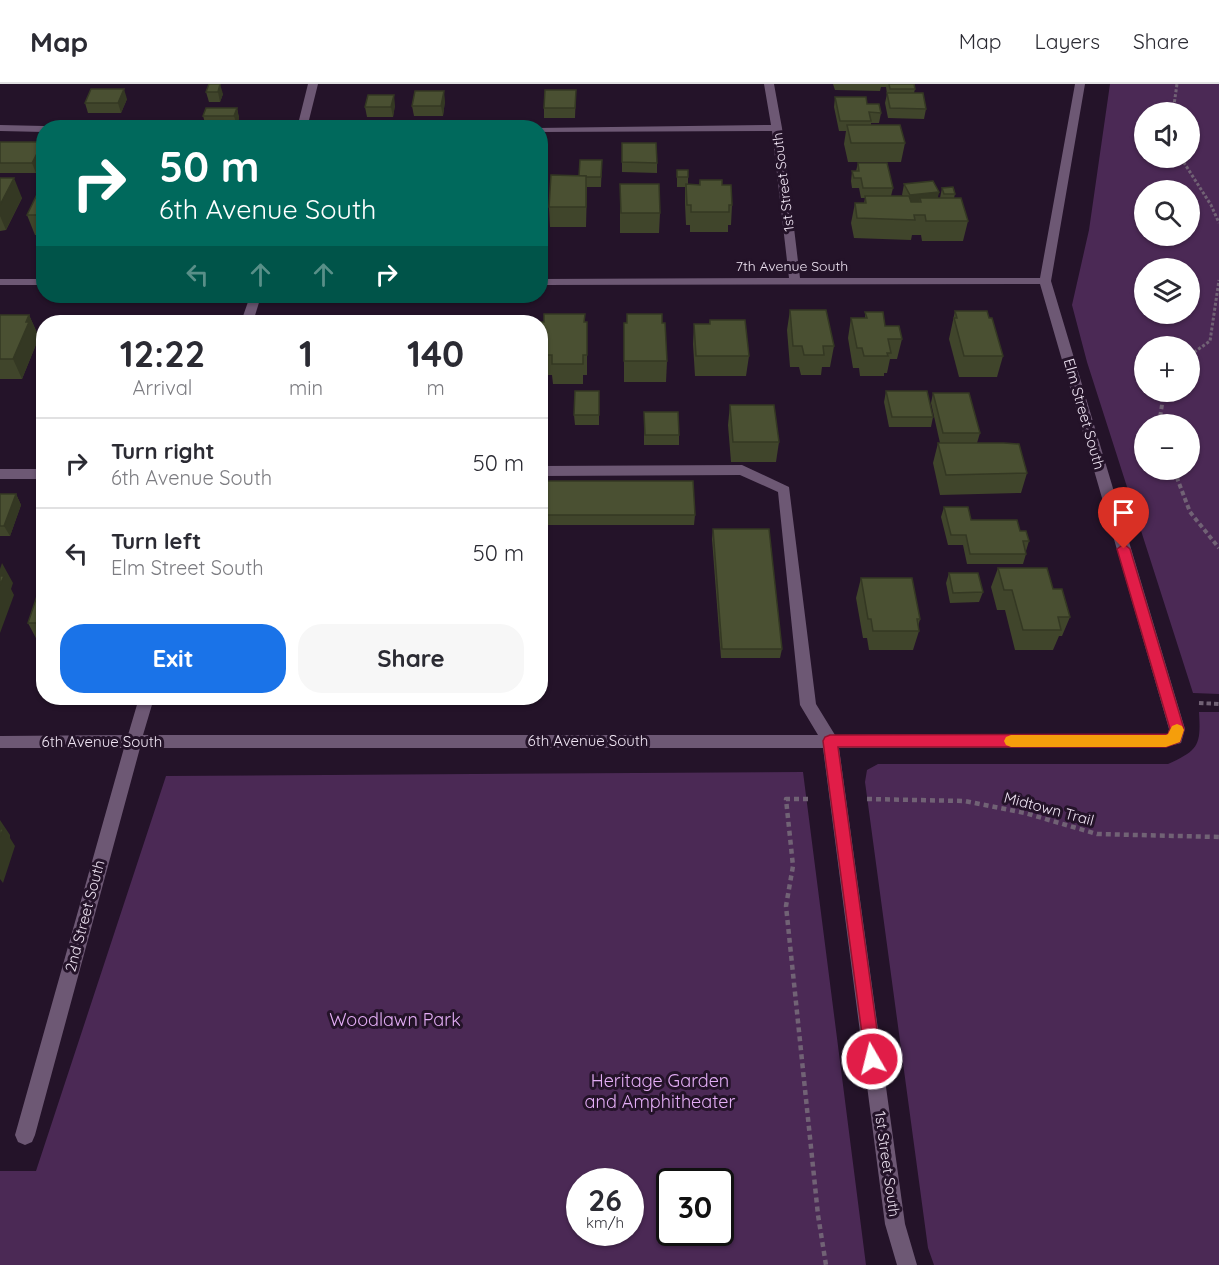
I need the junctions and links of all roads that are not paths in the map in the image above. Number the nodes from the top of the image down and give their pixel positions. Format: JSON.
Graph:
{"nodes":[{"id":1,"x":313,"y":84,"type":"edge"},
{"id":2,"x":769,"y":84,"type":"edge"},
{"id":3,"x":1080,"y":84,"type":"edge"},
{"id":4,"x":304,"y":120,"type":"edge"},
{"id":5,"x":0,"y":128,"type":"edge"},
{"id":6,"x":777,"y":128,"type":"junction"},
{"id":7,"x":36,"y":129,"type":"edge"},
{"id":8,"x":548,"y":129,"type":"edge"},
{"id":9,"x":795,"y":281,"type":"junction"},
{"id":10,"x":1045,"y":281,"type":"junction"},
{"id":11,"x":0,"y":282,"type":"edge"},
{"id":12,"x":36,"y":282,"type":"edge"},
{"id":13,"x":548,"y":282,"type":"edge"},
{"id":14,"x":548,"y":471,"type":"edge"},
{"id":15,"x":0,"y":474,"type":"edge"},
{"id":16,"x":36,"y":474,"type":"edge"},
{"id":17,"x":144,"y":705,"type":"edge"},
{"id":18,"x":1175,"y":738,"type":"joint"},
{"id":19,"x":830,"y":741,"type":"junction"},
{"id":20,"x":0,"y":742,"type":"edge"},
{"id":21,"x":133,"y":742,"type":"junction"},
{"id":22,"x":25,"y":1135,"type":"dead end"},
{"id":23,"x":907,"y":1265,"type":"edge"}],
"edges":[{"from":1,"to":4,"type":"street"},
{"from":2,"to":6,"type":"street","name":"1st Street South"},
{"from":3,"to":10,"type":"street","name":"Elm Street South"},
{"from":5,"to":7,"type":"street"},
{"from":6,"to":8,"type":"street"},
{"from":6,"to":9,"type":"street","name":"1st Street South"},
{"from":9,"to":10,"type":"street","name":"7th Avenue South"},
{"from":9,"to":13,"type":"street","name":"7th Avenue South"},
{"from":10,"to":18,"type":"street","name":"Elm Street South"},
{"from":11,"to":12,"type":"street"},
{"from":14,"to":19,"type":"street"},
{"from":15,"to":16,"type":"street"},
{"from":17,"to":21,"type":"street","name":"2nd Street South"},
{"from":18,"to":19,"type":"street","name":"6th Avenue South"},
{"from":19,"to":21,"type":"street","name":"6th Avenue South"},
{"from":19,"to":23,"type":"street","name":"1st Street South"},
{"from":20,"to":21,"type":"street","name":"6th Avenue South"},
{"from":21,"to":22,"type":"street","name":"2nd Street South"}]}
